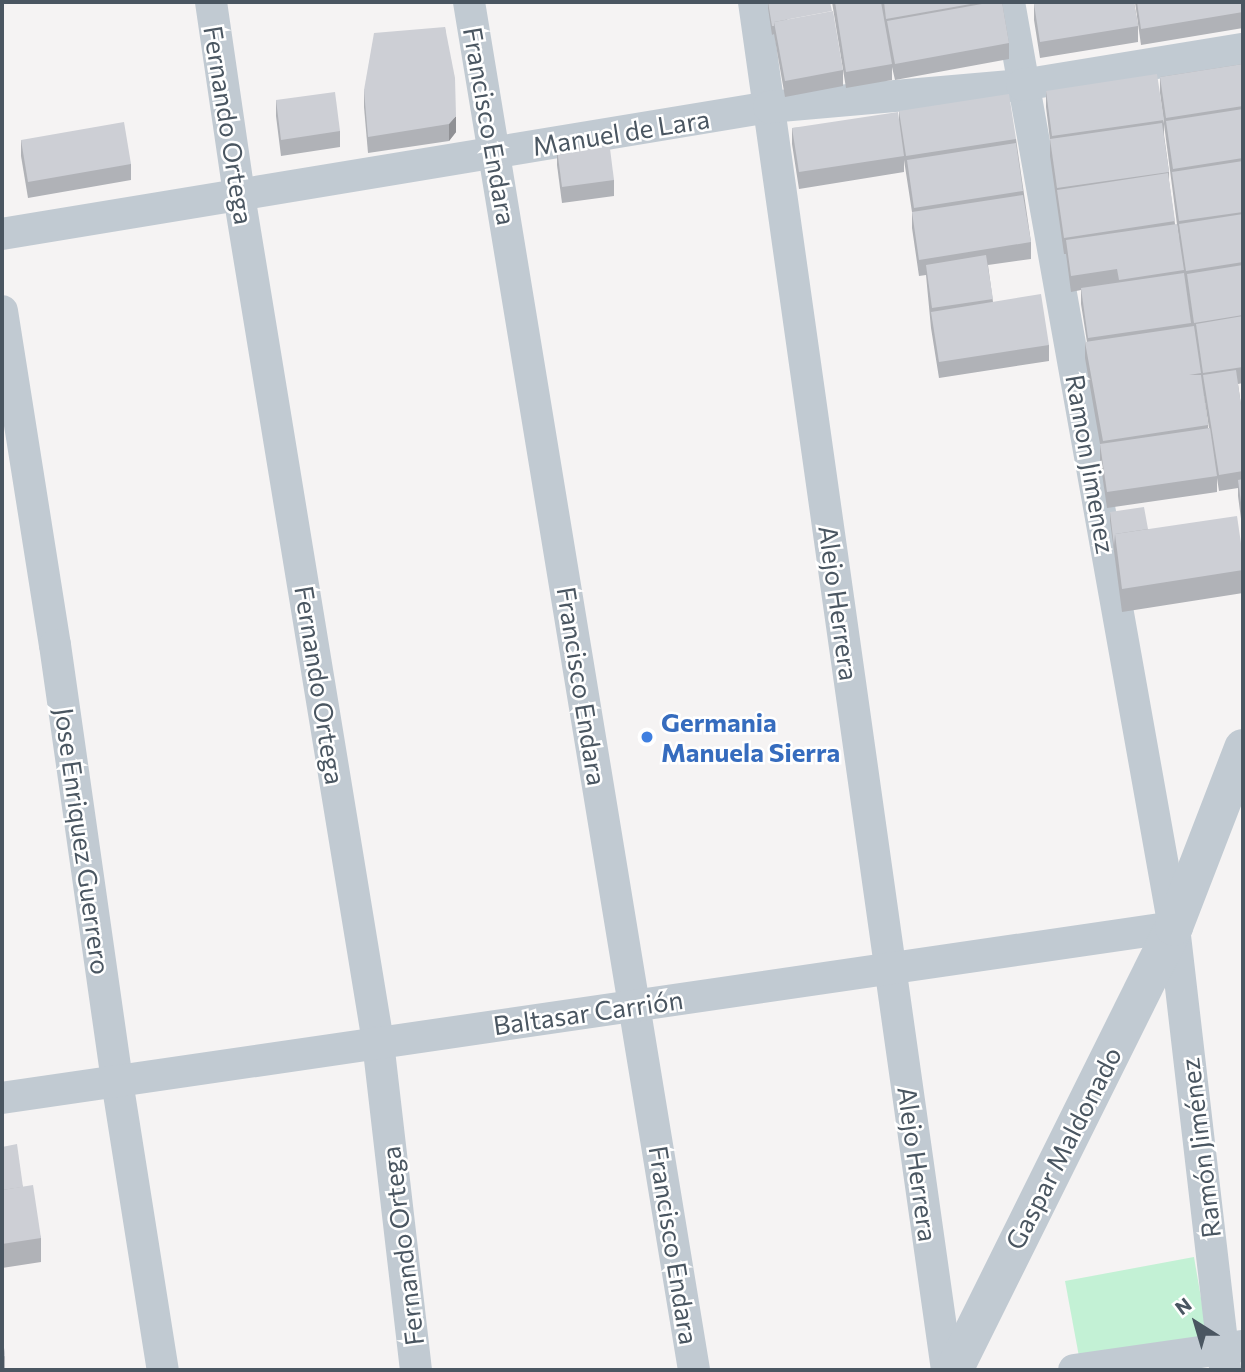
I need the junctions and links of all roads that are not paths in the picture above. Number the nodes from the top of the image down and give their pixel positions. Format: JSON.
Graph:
{"nodes":[{"id":1,"x":211,"y":2,"type":"edge"},
{"id":2,"x":469,"y":2,"type":"edge"},
{"id":3,"x":754,"y":2,"type":"edge"},
{"id":4,"x":1009,"y":2,"type":"edge"},
{"id":5,"x":1243,"y":49,"type":"edge"},
{"id":6,"x":1022,"y":85,"type":"junction"},
{"id":7,"x":769,"y":107,"type":"junction"},
{"id":8,"x":495,"y":153,"type":"junction"},
{"id":9,"x":239,"y":195,"type":"junction"},
{"id":10,"x":2,"y":234,"type":"edge"},
{"id":11,"x":2,"y":311,"type":"edge"},
{"id":12,"x":1243,"y":748,"type":"edge"},
{"id":13,"x":1174,"y":927,"type":"junction"},
{"id":14,"x":890,"y":968,"type":"junction"},
{"id":15,"x":635,"y":1005,"type":"junction"},
{"id":16,"x":378,"y":1042,"type":"junction"},
{"id":17,"x":117,"y":1081,"type":"junction"},
{"id":18,"x":2,"y":1098,"type":"edge"},
{"id":19,"x":1230,"y":1355,"type":"edge"},
{"id":20,"x":163,"y":1370,"type":"edge"},
{"id":21,"x":416,"y":1370,"type":"edge"},
{"id":22,"x":694,"y":1370,"type":"edge"},
{"id":23,"x":947,"y":1370,"type":"edge"},
{"id":24,"x":954,"y":1370,"type":"edge"},
{"id":25,"x":1074,"y":1370,"type":"edge"}],
"edges":[{"from":1,"to":9,"type":"street","name":"Fernando Ortega"},
{"from":2,"to":8,"type":"street","name":"Francisco Endara"},
{"from":3,"to":7,"type":"street","name":"Alejo Herrera"},
{"from":4,"to":6,"type":"street","name":"Ramon Jimenez"},
{"from":5,"to":6,"type":"street","name":"Manuel de Lara"},
{"from":6,"to":7,"type":"street","name":"Manuel de Lara"},
{"from":6,"to":13,"type":"street","name":"Ramon Jimenez"},
{"from":7,"to":8,"type":"street","name":"Manuel de Lara"},
{"from":7,"to":14,"type":"street","name":"Alejo Herrera"},
{"from":8,"to":9,"type":"street","name":"Manuel de Lara"},
{"from":8,"to":15,"type":"street","name":"Francisco Endara"},
{"from":9,"to":10,"type":"street","name":"Manuel de Lara"},
{"from":9,"to":16,"type":"street","name":"Fernando Ortega"},
{"from":11,"to":17,"type":"street","name":"Jose Enriquez Guerrero"},
{"from":12,"to":13,"type":"street","name":"Gaspar Maldonado"},
{"from":13,"to":14,"type":"street","name":"Baltasar Carrión"},
{"from":13,"to":19,"type":"street","name":"Ramón Jiménez"},
{"from":13,"to":24,"type":"street","name":"Gaspar Maldonado"},
{"from":14,"to":15,"type":"street","name":"Baltasar Carrión"},
{"from":14,"to":23,"type":"street","name":"Alejo Herrera"},
{"from":15,"to":16,"type":"street","name":"Baltasar Carrión"},
{"from":15,"to":22,"type":"street","name":"Francisco Endara"},
{"from":16,"to":17,"type":"street","name":"Baltasar Carrión"},
{"from":16,"to":21,"type":"street","name":"Fernando Ortega"},
{"from":17,"to":18,"type":"street","name":"Baltasar Carrión"},
{"from":17,"to":20,"type":"street","name":"Jose Enriquez Guerrero"},
{"from":19,"to":25,"type":"street"}]}
